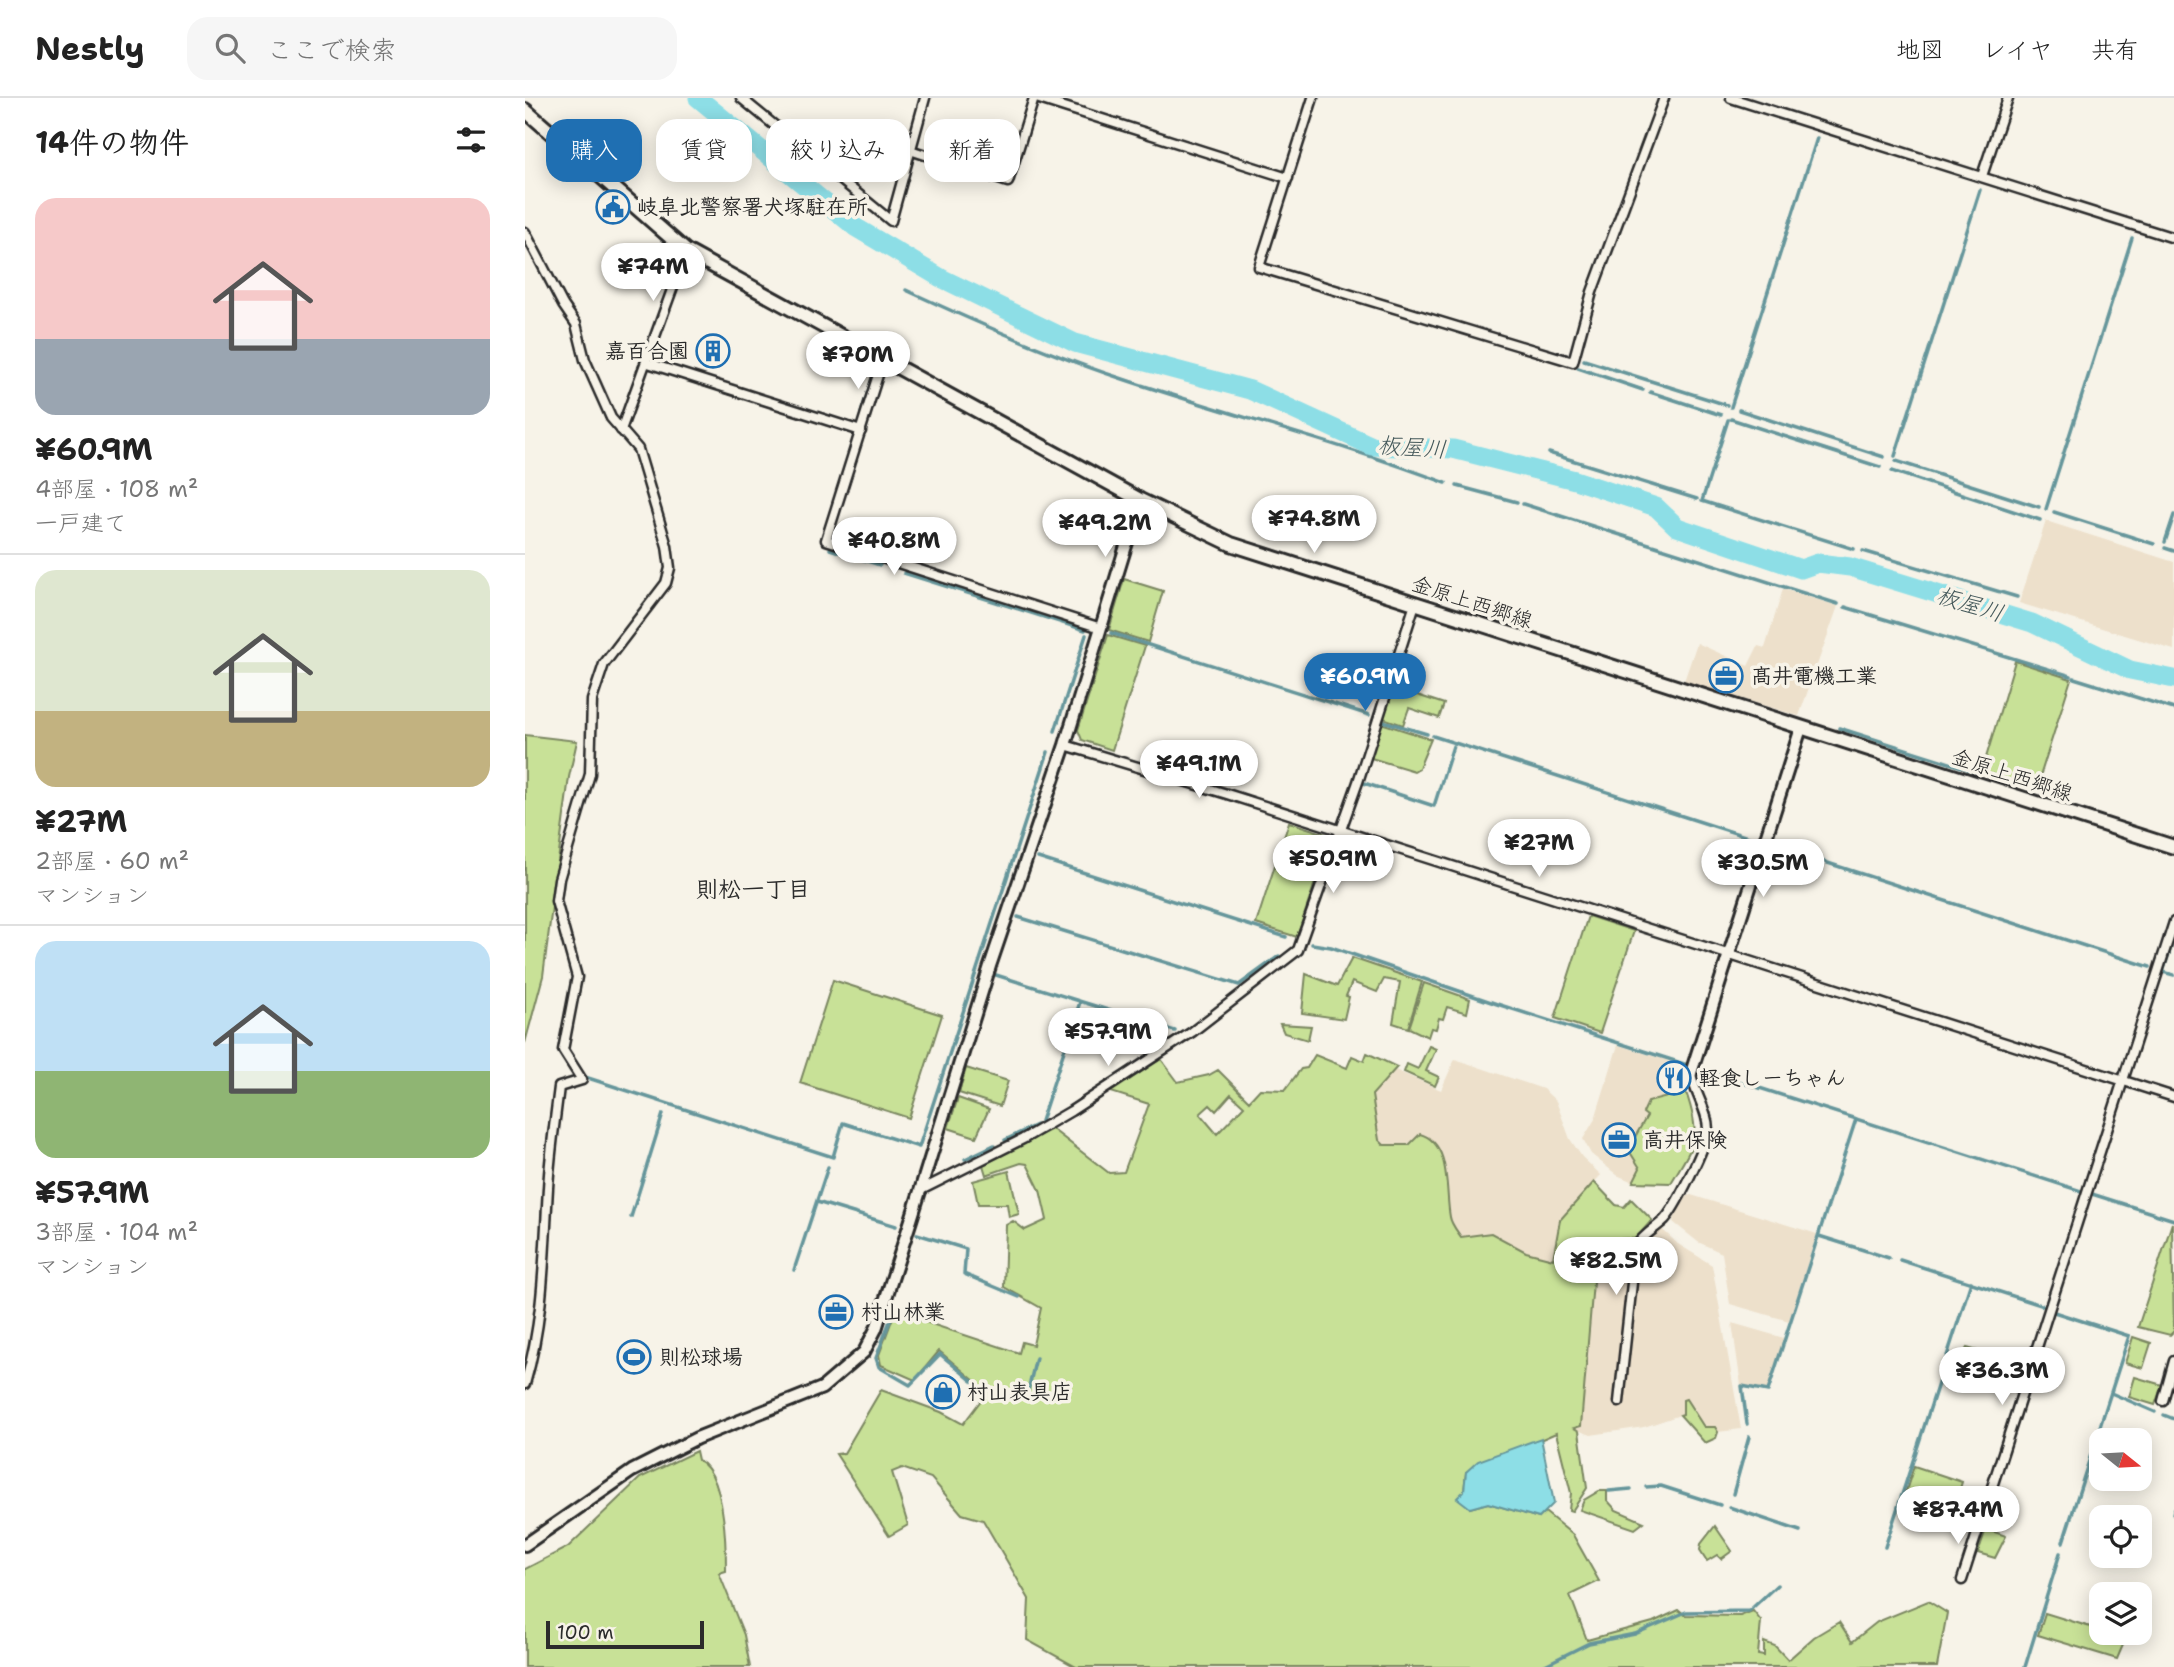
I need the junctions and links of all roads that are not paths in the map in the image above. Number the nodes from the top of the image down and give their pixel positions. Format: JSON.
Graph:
{"nodes":[{"id":1,"x":741,"y":98,"type":"edge"},
{"id":2,"x":925,"y":98,"type":"edge"},
{"id":3,"x":1035,"y":98,"type":"edge"},
{"id":4,"x":1313,"y":98,"type":"edge"},
{"id":5,"x":1664,"y":98,"type":"edge"},
{"id":6,"x":1731,"y":98,"type":"edge"},
{"id":7,"x":2008,"y":98,"type":"edge"},
{"id":8,"x":525,"y":110,"type":"edge"},
{"id":9,"x":767,"y":119,"type":"edge"},
{"id":10,"x":910,"y":150,"type":"joint"},
{"id":11,"x":1982,"y":176,"type":"junction"},
{"id":12,"x":1288,"y":178,"type":"junction"},
{"id":13,"x":843,"y":182,"type":"edge"},
{"id":14,"x":901,"y":182,"type":"edge"},
{"id":15,"x":525,"y":232,"type":"edge"},
{"id":16,"x":2174,"y":238,"type":"edge"},
{"id":17,"x":686,"y":251,"type":"junction"},
{"id":18,"x":883,"y":359,"type":"junction"},
{"id":19,"x":648,"y":363,"type":"junction"},
{"id":20,"x":621,"y":430,"type":"junction"},
{"id":21,"x":861,"y":431,"type":"junction"},
{"id":22,"x":1140,"y":500,"type":"junction"},
{"id":23,"x":1415,"y":604,"type":"junction"},
{"id":24,"x":1101,"y":628,"type":"junction"},
{"id":25,"x":1801,"y":728,"type":"junction"},
{"id":26,"x":1065,"y":745,"type":"junction"},
{"id":27,"x":1341,"y":831,"type":"junction"},
{"id":28,"x":2174,"y":847,"type":"edge"},
{"id":29,"x":2174,"y":922,"type":"edge"},
{"id":30,"x":1728,"y":955,"type":"junction"},
{"id":31,"x":1691,"y":1073,"type":"joint"},
{"id":32,"x":2124,"y":1081,"type":"junction"},
{"id":33,"x":2174,"y":1097,"type":"edge"},
{"id":34,"x":921,"y":1190,"type":"junction"},
{"id":35,"x":2174,"y":1361,"type":"edge"},
{"id":36,"x":525,"y":1384,"type":"edge"},
{"id":37,"x":2163,"y":1401,"type":"dead end"},
{"id":38,"x":1619,"y":1402,"type":"dead end"},
{"id":39,"x":525,"y":1545,"type":"edge"},
{"id":40,"x":1962,"y":1580,"type":"dead end"}],
"edges":[{"from":1,"to":9,"type":"street"},
{"from":2,"to":10,"type":"street"},
{"from":3,"to":10,"type":"street"},
{"from":3,"to":12,"type":"street"},
{"from":4,"to":12,"type":"street"},
{"from":5,"to":12,"type":"street"},
{"from":6,"to":11,"type":"street"},
{"from":7,"to":11,"type":"street"},
{"from":8,"to":17,"type":"main road","name":"金原上西郷線"},
{"from":11,"to":16,"type":"street"},
{"from":13,"to":14,"type":"street"},
{"from":15,"to":20,"type":"street"},
{"from":17,"to":18,"type":"main road","name":"金原上西郷線"},
{"from":17,"to":19,"type":"street"},
{"from":18,"to":21,"type":"street"},
{"from":18,"to":22,"type":"main road","name":"金原上西郷線"},
{"from":19,"to":20,"type":"street"},
{"from":19,"to":21,"type":"street"},
{"from":20,"to":36,"type":"street"},
{"from":21,"to":24,"type":"street"},
{"from":22,"to":23,"type":"main road","name":"金原上西郷線"},
{"from":22,"to":24,"type":"street"},
{"from":23,"to":25,"type":"main road","name":"金原上西郷線"},
{"from":23,"to":27,"type":"street"},
{"from":24,"to":26,"type":"street"},
{"from":25,"to":28,"type":"main road","name":"金原上西郷線"},
{"from":25,"to":30,"type":"street"},
{"from":26,"to":27,"type":"street"},
{"from":26,"to":34,"type":"street"},
{"from":27,"to":30,"type":"street"},
{"from":27,"to":34,"type":"street"},
{"from":29,"to":32,"type":"street"},
{"from":30,"to":31,"type":"street"},
{"from":30,"to":32,"type":"street"},
{"from":31,"to":38,"type":"street"},
{"from":32,"to":33,"type":"street"},
{"from":32,"to":40,"type":"street"},
{"from":34,"to":39,"type":"street"},
{"from":35,"to":37,"type":"street"}]}
